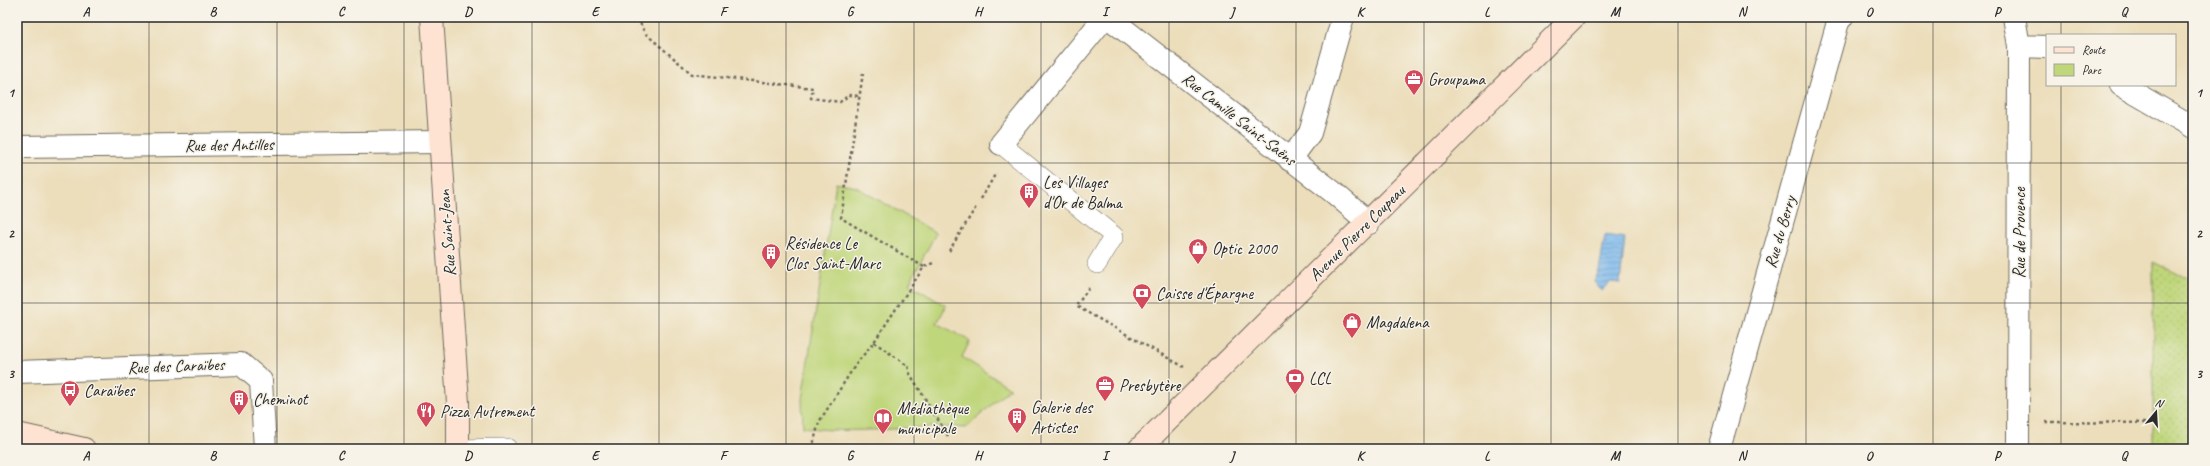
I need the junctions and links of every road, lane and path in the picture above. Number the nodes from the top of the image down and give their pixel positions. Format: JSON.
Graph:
{"nodes":[{"id":1,"x":432,"y":17,"type":"edge"},
{"id":2,"x":640,"y":17,"type":"edge"},
{"id":3,"x":1106,"y":17,"type":"edge"},
{"id":4,"x":1343,"y":17,"type":"edge"},
{"id":5,"x":1574,"y":17,"type":"edge"},
{"id":6,"x":1842,"y":17,"type":"edge"},
{"id":7,"x":2014,"y":17,"type":"edge"},
{"id":8,"x":2019,"y":46,"type":"junction"},
{"id":9,"x":2046,"y":47,"type":"edge"},
{"id":10,"x":863,"y":72,"type":"dead end"},
{"id":11,"x":2123,"y":86,"type":"edge"},
{"id":12,"x":859,"y":96,"type":"junction"},
{"id":13,"x":2193,"y":126,"type":"edge"},
{"id":14,"x":440,"y":142,"type":"junction"},
{"id":15,"x":1001,"y":144,"type":"joint"},
{"id":16,"x":17,"y":147,"type":"edge"},
{"id":17,"x":1290,"y":160,"type":"junction"},
{"id":18,"x":997,"y":172,"type":"dead end"},
{"id":19,"x":981,"y":199,"type":"dead end"},
{"id":20,"x":976,"y":207,"type":"dead end"},
{"id":21,"x":1369,"y":223,"type":"junction"},
{"id":22,"x":950,"y":251,"type":"dead end"},
{"id":23,"x":933,"y":263,"type":"dead end"},
{"id":24,"x":1097,"y":264,"type":"joint"},
{"id":25,"x":924,"y":267,"type":"junction"},
{"id":26,"x":874,"y":342,"type":"junction"},
{"id":27,"x":1183,"y":365,"type":"dead end"},
{"id":28,"x":17,"y":372,"type":"edge"},
{"id":29,"x":2019,"y":422,"type":"junction"},
{"id":30,"x":2153,"y":423,"type":"dead end"},
{"id":31,"x":17,"y":434,"type":"edge"},
{"id":32,"x":948,"y":436,"type":"dead end"},
{"id":33,"x":507,"y":448,"type":"edge"},
{"id":34,"x":84,"y":449,"type":"edge"},
{"id":35,"x":265,"y":449,"type":"edge"},
{"id":36,"x":458,"y":449,"type":"edge"},
{"id":37,"x":812,"y":449,"type":"edge"},
{"id":38,"x":1139,"y":449,"type":"edge"},
{"id":39,"x":1719,"y":449,"type":"edge"},
{"id":40,"x":2018,"y":449,"type":"edge"}],
"edges":[{"from":1,"to":14,"type":"street","name":"Rue Saint-Jean"},
{"from":2,"to":12,"type":"path"},
{"from":3,"to":15,"type":"street","name":"Rue Camille Saint-Saëns"},
{"from":3,"to":17,"type":"street","name":"Rue Camille Saint-Saëns"},
{"from":4,"to":17,"type":"street"},
{"from":5,"to":21,"type":"street","name":"Avenue Pierre Coupeau"},
{"from":6,"to":39,"type":"street","name":"Rue du Berry"},
{"from":7,"to":8,"type":"street","name":"Rue de Provence"},
{"from":8,"to":9,"type":"street"},
{"from":8,"to":29,"type":"street","name":"Rue de Provence"},
{"from":10,"to":12,"type":"path"},
{"from":11,"to":13,"type":"street"},
{"from":12,"to":25,"type":"path"},
{"from":14,"to":16,"type":"street","name":"Rue des Antilles"},
{"from":14,"to":36,"type":"street","name":"Rue Saint-Jean"},
{"from":15,"to":24,"type":"lane"},
{"from":17,"to":21,"type":"street","name":"Rue Camille Saint-Saëns"},
{"from":18,"to":19,"type":"path"},
{"from":20,"to":22,"type":"path"},
{"from":21,"to":38,"type":"street","name":"Avenue Pierre Coupeau"},
{"from":23,"to":25,"type":"path"},
{"from":24,"to":27,"type":"path"},
{"from":25,"to":26,"type":"path"},
{"from":26,"to":32,"type":"path"},
{"from":26,"to":37,"type":"path"},
{"from":28,"to":35,"type":"street","name":"Rue des Caraïbes"},
{"from":29,"to":30,"type":"path"},
{"from":29,"to":40,"type":"street","name":"Rue de Provence"},
{"from":31,"to":34,"type":"street"},
{"from":33,"to":36,"type":"lane"}]}
